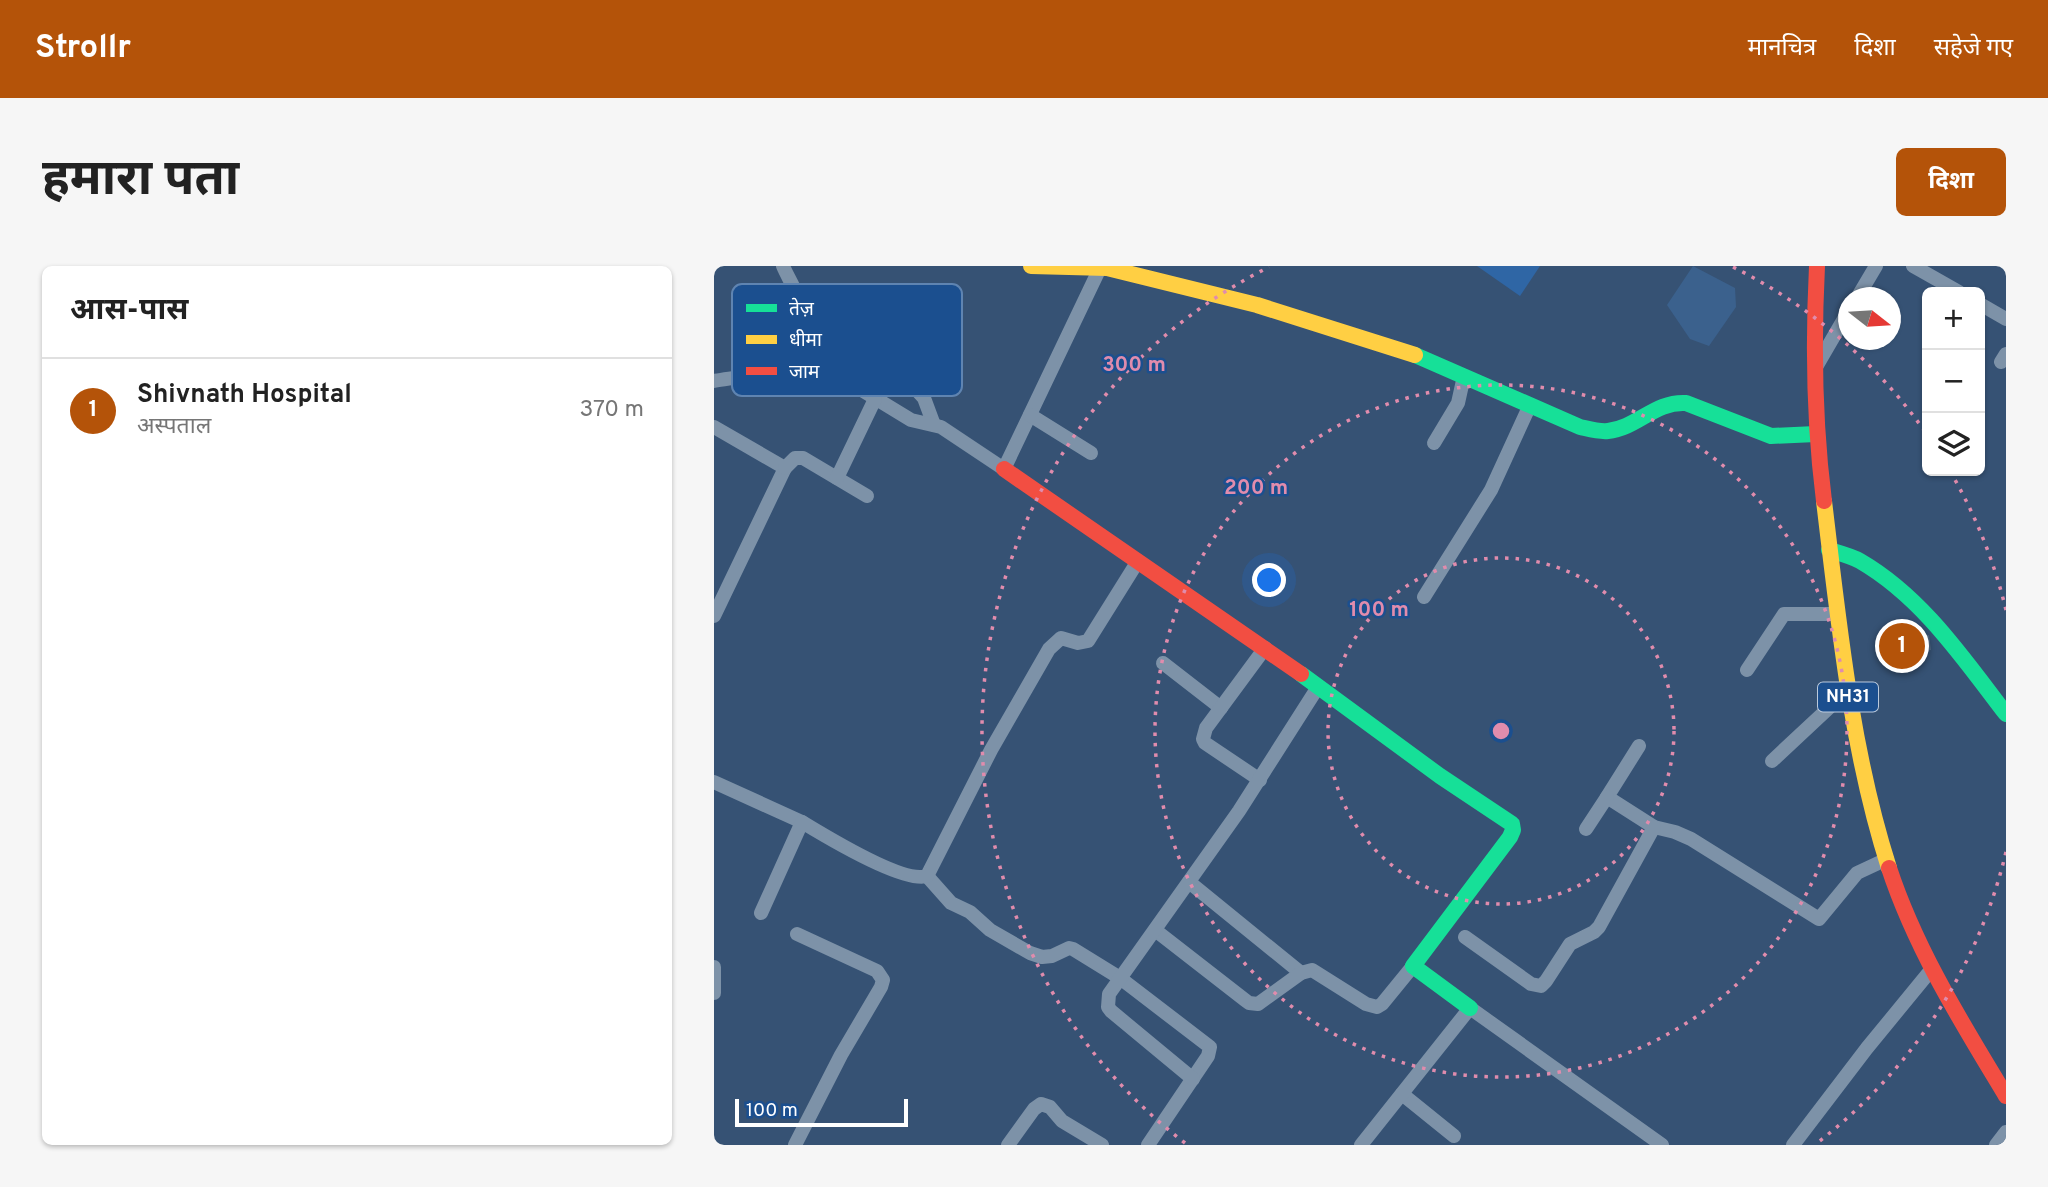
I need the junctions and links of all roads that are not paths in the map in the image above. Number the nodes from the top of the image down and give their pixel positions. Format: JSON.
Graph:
{"nodes":[{"id":1,"x":783,"y":266,"type":"edge"},
{"id":2,"x":1031,"y":266,"type":"edge"},
{"id":3,"x":1817,"y":266,"type":"edge"},
{"id":4,"x":1875,"y":266,"type":"edge"},
{"id":5,"x":1913,"y":266,"type":"edge"},
{"id":6,"x":1100,"y":268,"type":"junction"},
{"id":7,"x":792,"y":284,"type":"edge"},
{"id":8,"x":1863,"y":287,"type":"edge"},
{"id":9,"x":1950,"y":287,"type":"edge"},
{"id":10,"x":1985,"y":307,"type":"edge"},
{"id":11,"x":2006,"y":319,"type":"edge"},
{"id":12,"x":1838,"y":331,"type":"edge"},
{"id":13,"x":1814,"y":371,"type":"junction"},
{"id":14,"x":1464,"y":376,"type":"junction"},
{"id":15,"x":732,"y":377,"type":"edge"},
{"id":16,"x":714,"y":381,"type":"edge"},
{"id":17,"x":872,"y":396,"type":"edge"},
{"id":18,"x":922,"y":396,"type":"edge"},
{"id":19,"x":875,"y":398,"type":"junction"},
{"id":20,"x":1530,"y":405,"type":"junction"},
{"id":21,"x":1030,"y":415,"type":"junction"},
{"id":22,"x":934,"y":425,"type":"junction"},
{"id":23,"x":714,"y":427,"type":"edge"},
{"id":24,"x":1816,"y":435,"type":"junction"},
{"id":25,"x":1434,"y":443,"type":"dead end"},
{"id":26,"x":1091,"y":453,"type":"dead end"},
{"id":27,"x":785,"y":468,"type":"junction"},
{"id":28,"x":1004,"y":469,"type":"junction"},
{"id":29,"x":837,"y":478,"type":"junction"},
{"id":30,"x":867,"y":496,"type":"dead end"},
{"id":31,"x":1829,"y":550,"type":"junction"},
{"id":32,"x":1138,"y":561,"type":"junction"},
{"id":33,"x":1424,"y":597,"type":"dead end"},
{"id":34,"x":1836,"y":614,"type":"junction"},
{"id":35,"x":714,"y":616,"type":"edge"},
{"id":36,"x":1265,"y":648,"type":"junction"},
{"id":37,"x":1163,"y":663,"type":"dead end"},
{"id":38,"x":1747,"y":670,"type":"dead end"},
{"id":39,"x":1318,"y":687,"type":"junction"},
{"id":40,"x":1847,"y":691,"type":"junction"},
{"id":41,"x":1221,"y":708,"type":"junction"},
{"id":42,"x":2006,"y":714,"type":"edge"},
{"id":43,"x":1639,"y":746,"type":"dead end"},
{"id":44,"x":1772,"y":761,"type":"dead end"},
{"id":45,"x":1260,"y":780,"type":"junction"},
{"id":46,"x":714,"y":782,"type":"edge"},
{"id":47,"x":1607,"y":797,"type":"junction"},
{"id":48,"x":802,"y":822,"type":"junction"},
{"id":49,"x":1654,"y":827,"type":"junction"},
{"id":50,"x":1586,"y":829,"type":"dead end"},
{"id":51,"x":1887,"y":859,"type":"junction"},
{"id":52,"x":927,"y":876,"type":"junction"},
{"id":53,"x":1189,"y":882,"type":"junction"},
{"id":54,"x":761,"y":913,"type":"dead end"},
{"id":55,"x":1155,"y":930,"type":"junction"},
{"id":56,"x":797,"y":933,"type":"dead end"},
{"id":57,"x":1465,"y":937,"type":"dead end"},
{"id":58,"x":1413,"y":966,"type":"junction"},
{"id":59,"x":714,"y":967,"type":"edge"},
{"id":60,"x":1931,"y":970,"type":"junction"},
{"id":61,"x":1301,"y":973,"type":"junction"},
{"id":62,"x":1120,"y":978,"type":"junction"},
{"id":63,"x":714,"y":993,"type":"edge"},
{"id":64,"x":1470,"y":1008,"type":"junction"},
{"id":65,"x":1193,"y":1079,"type":"junction"},
{"id":66,"x":1402,"y":1094,"type":"junction"},
{"id":67,"x":2006,"y":1096,"type":"edge"},
{"id":68,"x":2006,"y":1132,"type":"edge"},
{"id":69,"x":1454,"y":1136,"type":"dead end"},
{"id":70,"x":794,"y":1145,"type":"edge"},
{"id":71,"x":1008,"y":1145,"type":"edge"},
{"id":72,"x":1102,"y":1145,"type":"edge"},
{"id":73,"x":1148,"y":1145,"type":"edge"},
{"id":74,"x":1361,"y":1145,"type":"edge"},
{"id":75,"x":1662,"y":1145,"type":"edge"},
{"id":76,"x":1793,"y":1145,"type":"edge"},
{"id":77,"x":1996,"y":1145,"type":"edge"}],
"edges":[{"from":1,"to":7,"type":"street"},
{"from":2,"to":6,"type":"main road"},
{"from":3,"to":13,"type":"main road","number":"NH31"},
{"from":4,"to":8,"type":"street"},
{"from":5,"to":9,"type":"street"},
{"from":6,"to":14,"type":"main road"},
{"from":6,"to":21,"type":"street"},
{"from":10,"to":11,"type":"street"},
{"from":12,"to":13,"type":"street"},
{"from":13,"to":24,"type":"main road","number":"NH31"},
{"from":14,"to":20,"type":"main road"},
{"from":14,"to":25,"type":"street"},
{"from":15,"to":16,"type":"street"},
{"from":17,"to":19,"type":"street"},
{"from":18,"to":22,"type":"street"},
{"from":19,"to":22,"type":"street"},
{"from":19,"to":29,"type":"street"},
{"from":20,"to":24,"type":"main road"},
{"from":20,"to":33,"type":"street"},
{"from":21,"to":26,"type":"street"},
{"from":21,"to":28,"type":"street"},
{"from":22,"to":28,"type":"street"},
{"from":23,"to":27,"type":"street"},
{"from":24,"to":31,"type":"main road","number":"NH31"},
{"from":27,"to":29,"type":"street"},
{"from":27,"to":35,"type":"street"},
{"from":28,"to":32,"type":"main road"},
{"from":29,"to":30,"type":"street"},
{"from":31,"to":34,"type":"main road","number":"NH31"},
{"from":31,"to":42,"type":"main road"},
{"from":32,"to":36,"type":"main road"},
{"from":32,"to":52,"type":"street"},
{"from":34,"to":38,"type":"street"},
{"from":34,"to":40,"type":"main road","number":"NH31"},
{"from":36,"to":39,"type":"main road"},
{"from":36,"to":41,"type":"street"},
{"from":37,"to":41,"type":"street"},
{"from":39,"to":45,"type":"street"},
{"from":39,"to":58,"type":"main road"},
{"from":40,"to":44,"type":"street"},
{"from":40,"to":51,"type":"main road","number":"NH31"},
{"from":41,"to":45,"type":"street"},
{"from":43,"to":47,"type":"street"},
{"from":45,"to":53,"type":"street"},
{"from":46,"to":48,"type":"street"},
{"from":47,"to":49,"type":"street"},
{"from":47,"to":50,"type":"street"},
{"from":48,"to":52,"type":"street"},
{"from":48,"to":54,"type":"street"},
{"from":49,"to":51,"type":"street"},
{"from":49,"to":57,"type":"street"},
{"from":51,"to":60,"type":"main road","number":"NH31"},
{"from":52,"to":62,"type":"street"},
{"from":53,"to":55,"type":"street"},
{"from":53,"to":61,"type":"street"},
{"from":55,"to":61,"type":"street"},
{"from":55,"to":62,"type":"street"},
{"from":56,"to":70,"type":"street"},
{"from":58,"to":61,"type":"street"},
{"from":58,"to":64,"type":"main road"},
{"from":59,"to":63,"type":"street"},
{"from":60,"to":67,"type":"main road","number":"NH31"},
{"from":60,"to":76,"type":"street"},
{"from":62,"to":65,"type":"street"},
{"from":62,"to":65,"type":"street"},
{"from":64,"to":66,"type":"street"},
{"from":64,"to":75,"type":"street"},
{"from":65,"to":73,"type":"street"},
{"from":66,"to":69,"type":"street"},
{"from":66,"to":74,"type":"street"},
{"from":68,"to":77,"type":"street"},
{"from":71,"to":72,"type":"street"}]}
